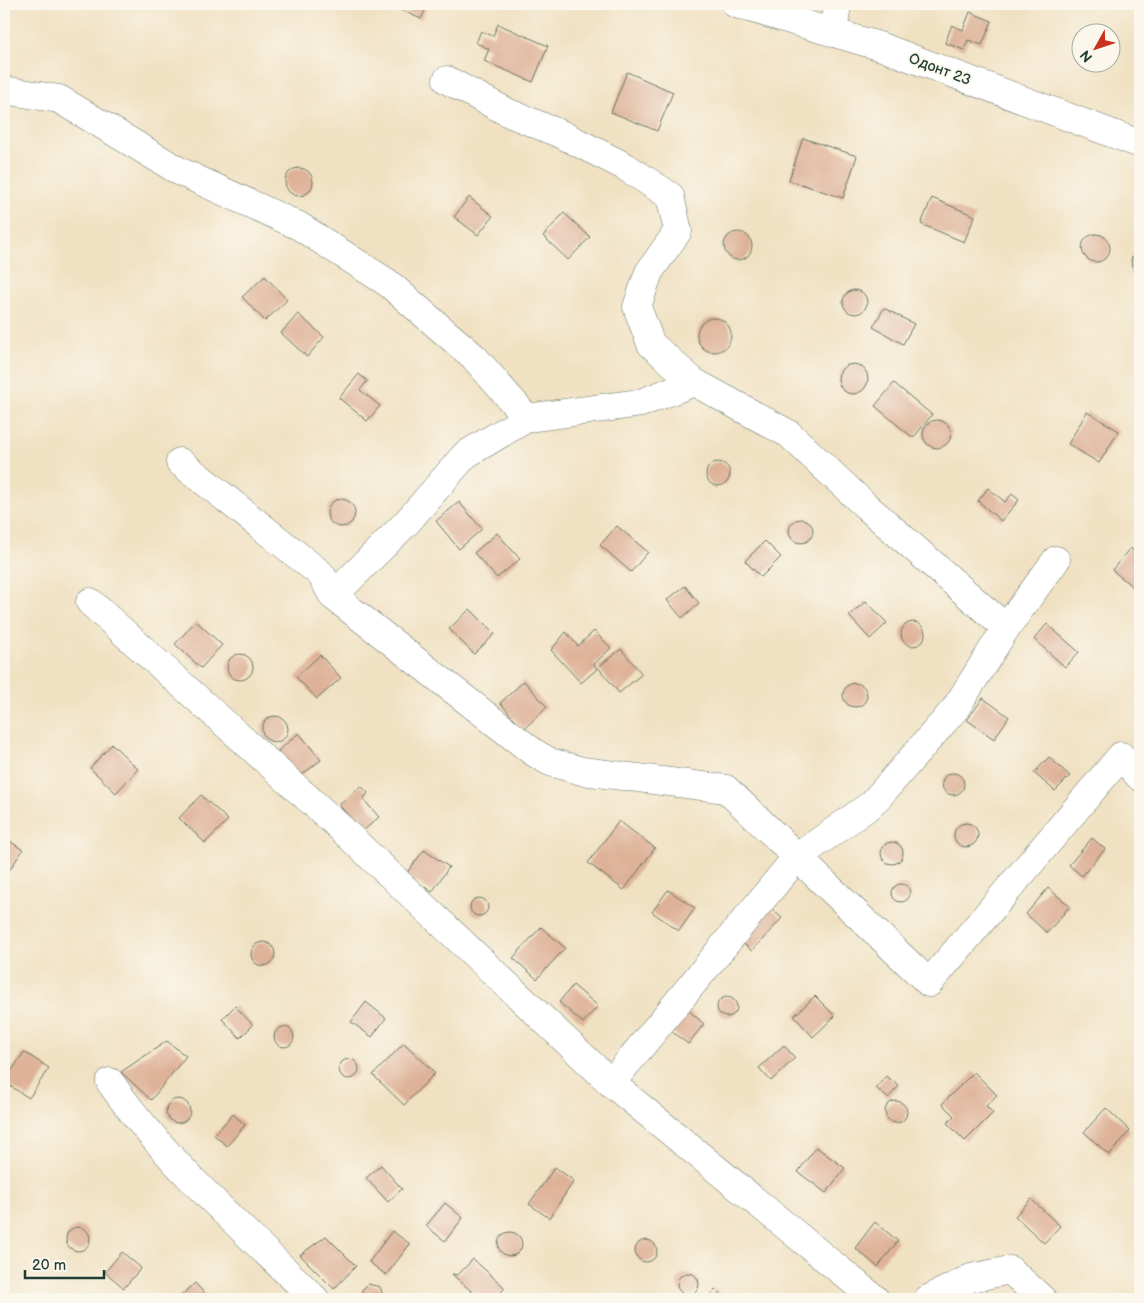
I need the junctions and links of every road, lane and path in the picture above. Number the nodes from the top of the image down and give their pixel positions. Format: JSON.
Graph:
{"nodes":[{"id":1,"x":837,"y":4,"type":"edge"},
{"id":2,"x":741,"y":5,"type":"edge"},
{"id":3,"x":833,"y":33,"type":"junction"},
{"id":4,"x":447,"y":80,"type":"dead end"},
{"id":5,"x":4,"y":90,"type":"edge"},
{"id":6,"x":1140,"y":144,"type":"edge"},
{"id":7,"x":694,"y":382,"type":"junction"},
{"id":8,"x":527,"y":418,"type":"junction"},
{"id":9,"x":180,"y":462,"type":"dead end"},
{"id":10,"x":1056,"y":560,"type":"dead end"},
{"id":11,"x":333,"y":596,"type":"junction"},
{"id":12,"x":90,"y":602,"type":"dead end"},
{"id":13,"x":1006,"y":628,"type":"junction"},
{"id":14,"x":1140,"y":778,"type":"edge"},
{"id":15,"x":796,"y":858,"type":"junction"},
{"id":16,"x":110,"y":1082,"type":"dead end"},
{"id":17,"x":611,"y":1083,"type":"junction"},
{"id":18,"x":315,"y":1299,"type":"edge"},
{"id":19,"x":875,"y":1299,"type":"edge"},
{"id":20,"x":928,"y":1299,"type":"edge"},
{"id":21,"x":1042,"y":1299,"type":"edge"}],
"edges":[{"from":1,"to":3,"type":"street"},
{"from":2,"to":3,"type":"street","name":"Одонт 23"},
{"from":3,"to":6,"type":"street","name":"Одонт 23"},
{"from":4,"to":7,"type":"street"},
{"from":5,"to":8,"type":"street"},
{"from":7,"to":8,"type":"street"},
{"from":7,"to":13,"type":"street"},
{"from":8,"to":11,"type":"street"},
{"from":9,"to":11,"type":"street"},
{"from":10,"to":13,"type":"street"},
{"from":11,"to":15,"type":"street"},
{"from":12,"to":17,"type":"street"},
{"from":13,"to":15,"type":"street"},
{"from":14,"to":15,"type":"street"},
{"from":15,"to":17,"type":"street"},
{"from":16,"to":18,"type":"street"},
{"from":17,"to":19,"type":"street"},
{"from":20,"to":21,"type":"street"}]}
